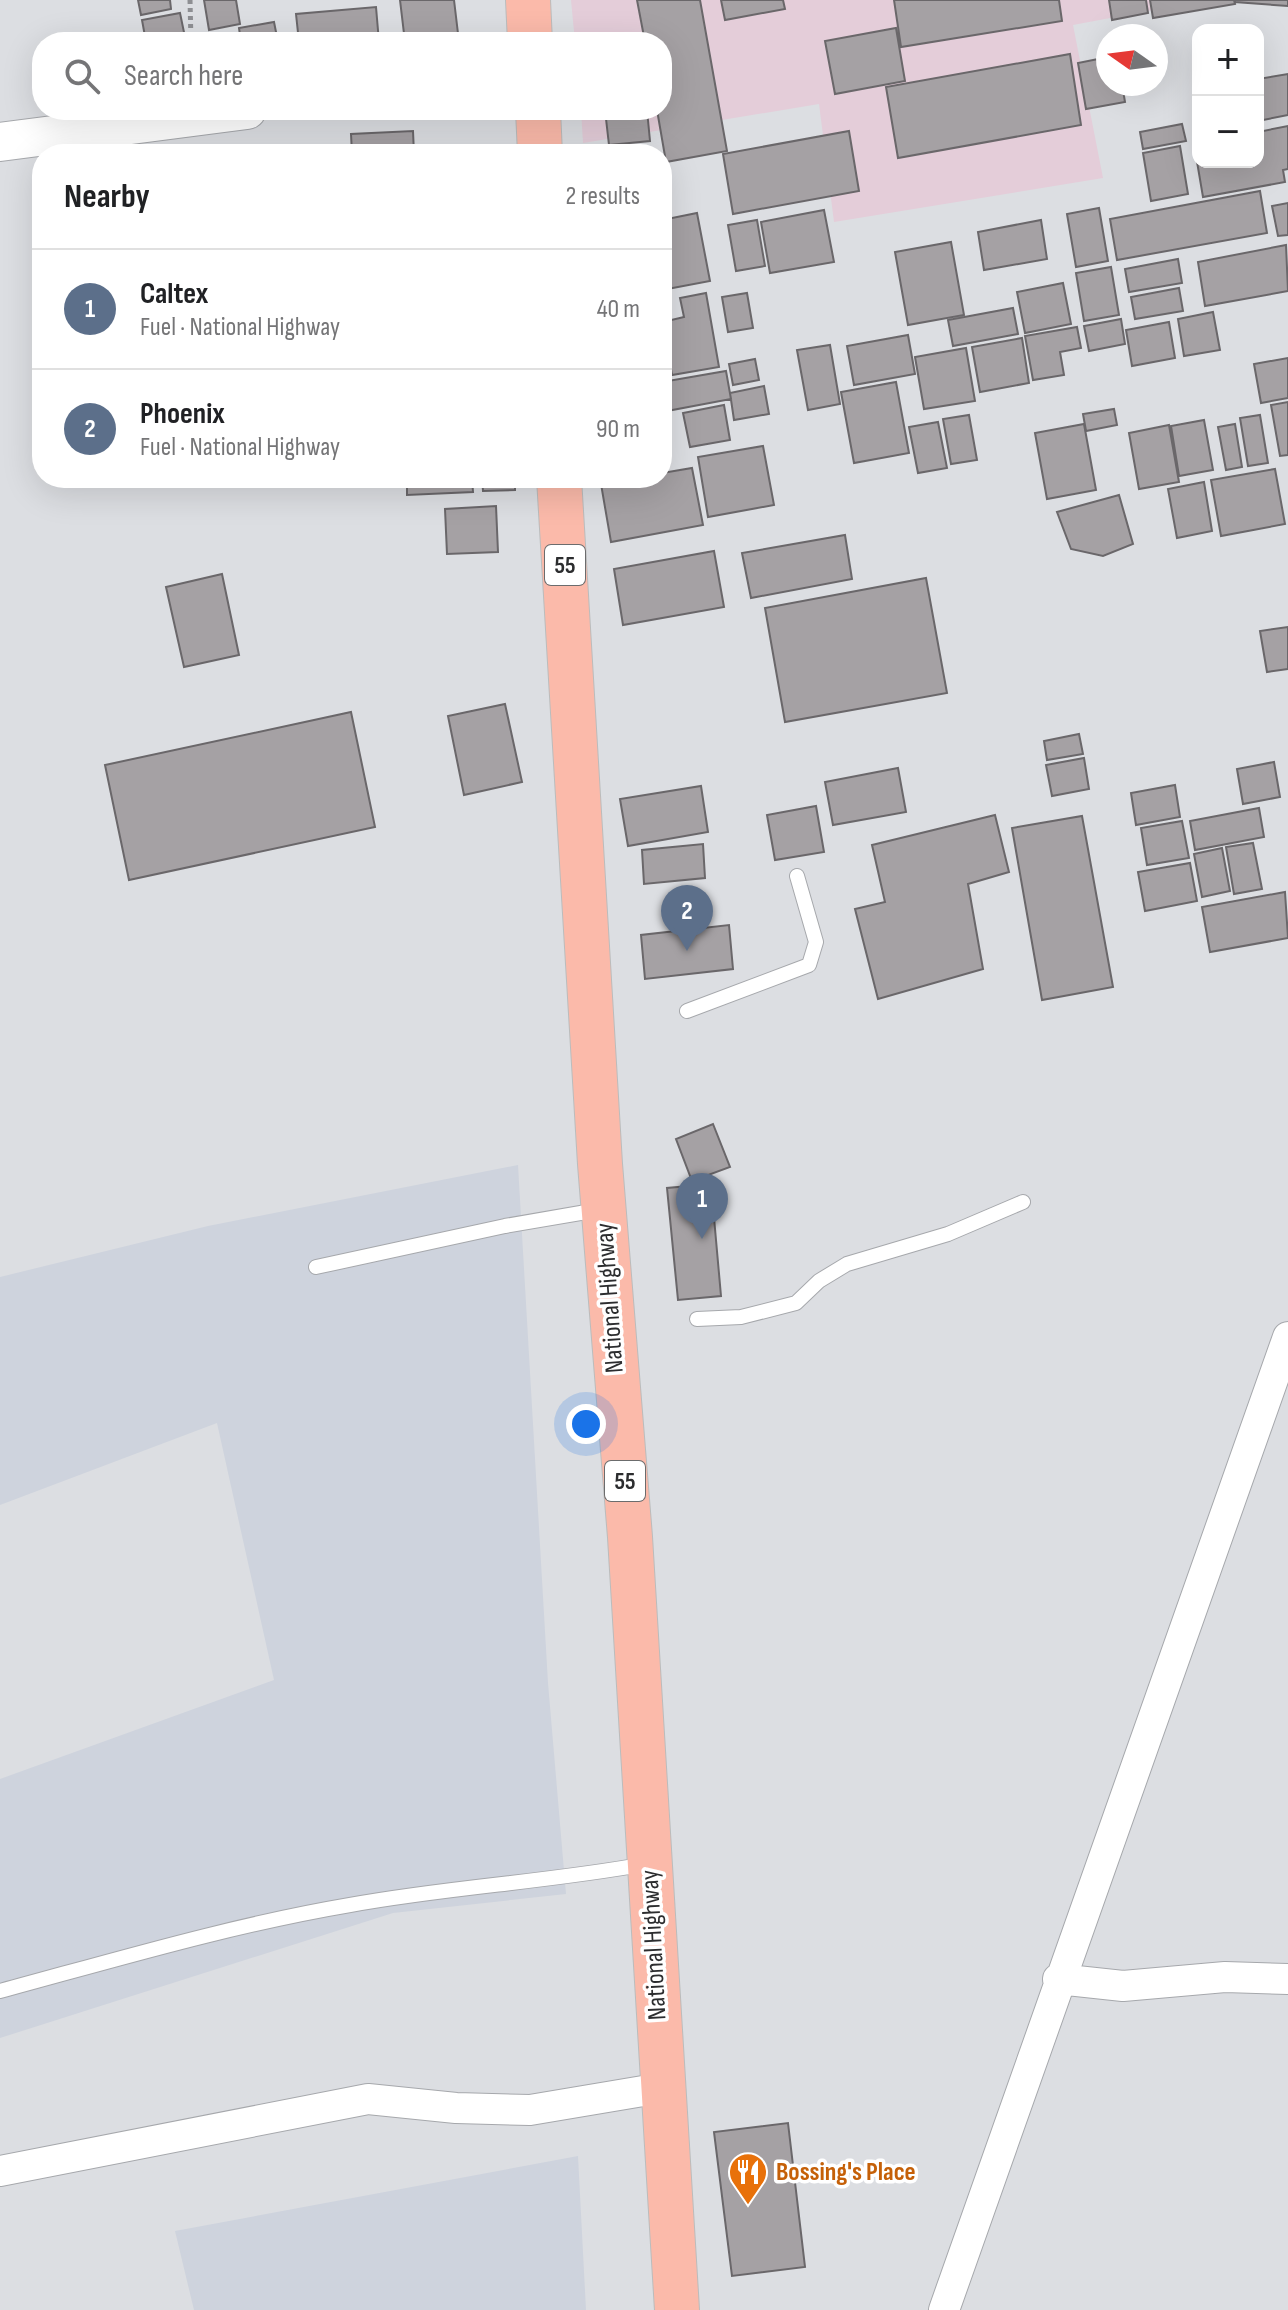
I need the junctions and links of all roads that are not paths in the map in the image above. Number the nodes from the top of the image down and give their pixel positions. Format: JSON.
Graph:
{"nodes":[{"id":1,"x":528,"y":0,"type":"edge"},
{"id":2,"x":530,"y":32,"type":"edge"},
{"id":3,"x":170,"y":120,"type":"edge"},
{"id":4,"x":538,"y":120,"type":"edge"},
{"id":5,"x":0,"y":142,"type":"edge"},
{"id":6,"x":540,"y":144,"type":"edge"},
{"id":7,"x":560,"y":488,"type":"edge"},
{"id":8,"x":797,"y":876,"type":"dead end"},
{"id":9,"x":687,"y":1011,"type":"dead end"},
{"id":10,"x":1023,"y":1202,"type":"dead end"},
{"id":11,"x":603,"y":1209,"type":"junction"},
{"id":12,"x":316,"y":1267,"type":"dead end"},
{"id":13,"x":697,"y":1319,"type":"dead end"},
{"id":14,"x":1288,"y":1337,"type":"edge"},
{"id":15,"x":650,"y":1863,"type":"junction"},
{"id":16,"x":1058,"y":1979,"type":"junction"},
{"id":17,"x":1288,"y":1979,"type":"edge"},
{"id":18,"x":0,"y":1991,"type":"edge"},
{"id":19,"x":661,"y":2088,"type":"junction"},
{"id":20,"x":0,"y":2171,"type":"edge"},
{"id":21,"x":677,"y":2310,"type":"edge"},
{"id":22,"x":944,"y":2310,"type":"edge"}],
"edges":[{"from":1,"to":2,"type":"highway"},
{"from":3,"to":5,"type":"street"},
{"from":4,"to":6,"type":"highway"},
{"from":7,"to":11,"type":"highway","name":"National Highway","number":"55"},
{"from":8,"to":9,"type":"lane"},
{"from":10,"to":13,"type":"lane"},
{"from":11,"to":12,"type":"lane"},
{"from":11,"to":15,"type":"highway","name":"National Highway","number":"55"},
{"from":14,"to":16,"type":"street"},
{"from":15,"to":18,"type":"lane"},
{"from":15,"to":19,"type":"highway","name":"National Highway","number":"55"},
{"from":16,"to":17,"type":"street"},
{"from":16,"to":22,"type":"street"},
{"from":19,"to":20,"type":"street"},
{"from":19,"to":21,"type":"highway","name":"National Highway","number":"55"}]}
